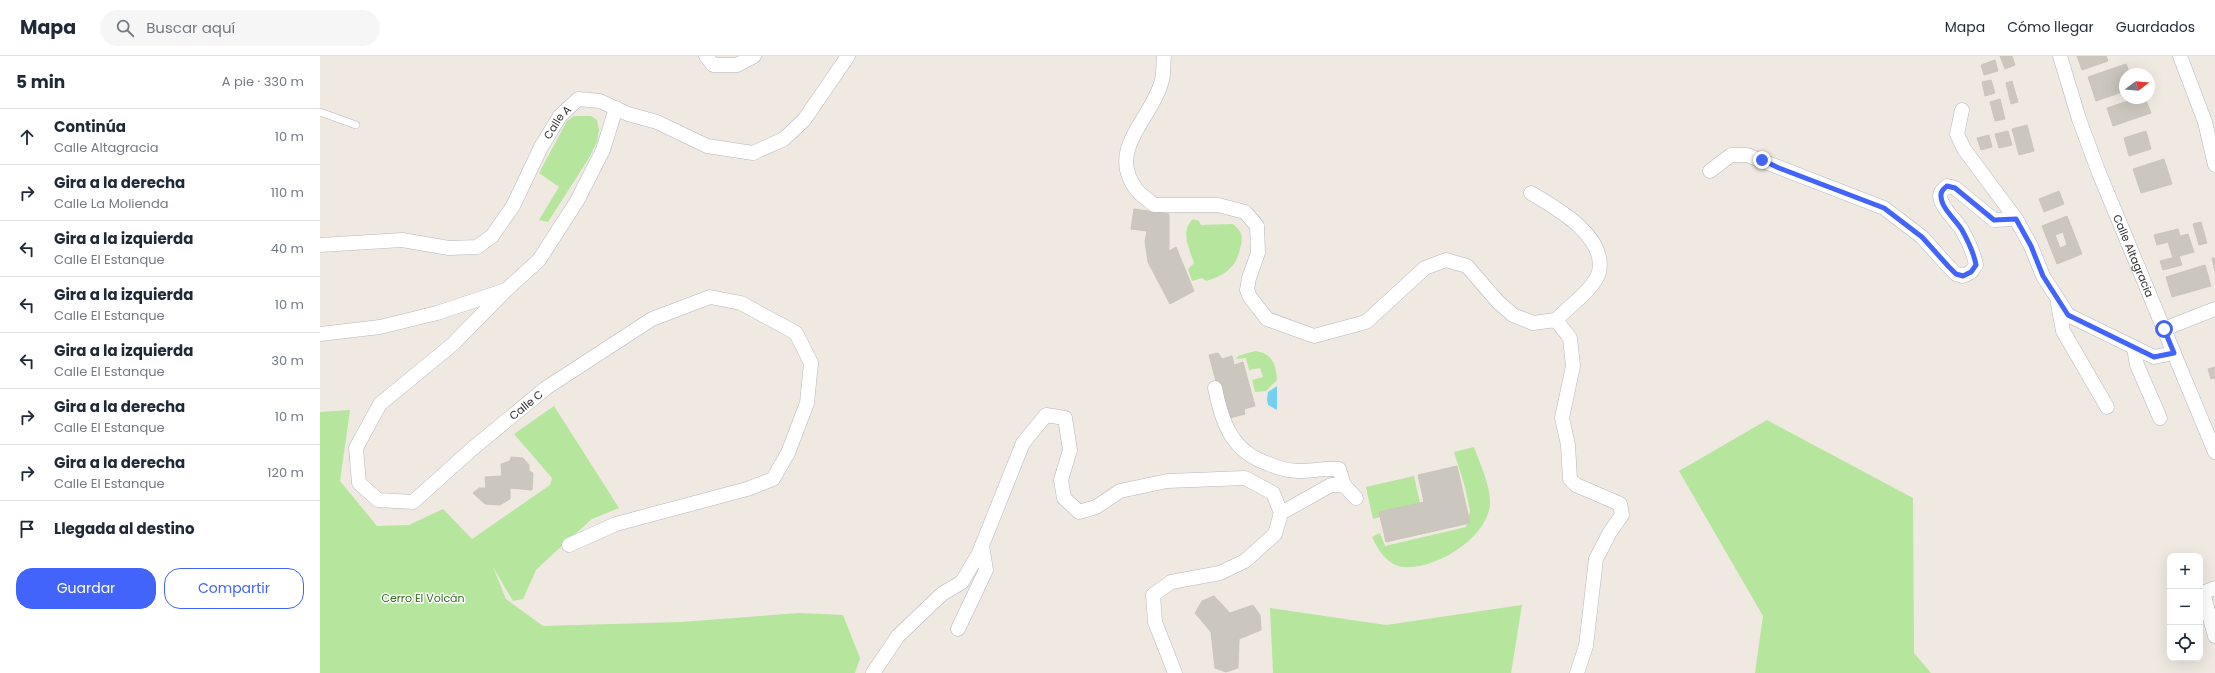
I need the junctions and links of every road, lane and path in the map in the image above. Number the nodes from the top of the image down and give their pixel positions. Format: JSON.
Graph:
{"nodes":[{"id":1,"x":706,"y":56,"type":"edge"},
{"id":2,"x":754,"y":56,"type":"edge"},
{"id":3,"x":848,"y":56,"type":"edge"},
{"id":4,"x":1164,"y":56,"type":"edge"},
{"id":5,"x":2060,"y":56,"type":"edge"},
{"id":6,"x":2180,"y":56,"type":"edge"},
{"id":7,"x":616,"y":108,"type":"junction"},
{"id":8,"x":1962,"y":110,"type":"dead end"},
{"id":9,"x":320,"y":112,"type":"edge"},
{"id":10,"x":356,"y":125,"type":"dead end"},
{"id":11,"x":2215,"y":165,"type":"edge"},
{"id":12,"x":1710,"y":171,"type":"dead end"},
{"id":13,"x":1531,"y":193,"type":"dead end"},
{"id":14,"x":2016,"y":219,"type":"junction"},
{"id":15,"x":320,"y":245,"type":"edge"},
{"id":16,"x":506,"y":290,"type":"junction"},
{"id":17,"x":2058,"y":302,"type":"junction"},
{"id":18,"x":2215,"y":309,"type":"edge"},
{"id":19,"x":1556,"y":320,"type":"junction"},
{"id":20,"x":2164,"y":329,"type":"junction"},
{"id":21,"x":320,"y":334,"type":"edge"},
{"id":22,"x":2134,"y":348,"type":"junction"},
{"id":23,"x":2174,"y":353,"type":"junction"},
{"id":24,"x":1215,"y":388,"type":"dead end"},
{"id":25,"x":2107,"y":407,"type":"dead end"},
{"id":26,"x":2160,"y":418,"type":"dead end"},
{"id":27,"x":2215,"y":451,"type":"edge"},
{"id":28,"x":1344,"y":485,"type":"junction"},
{"id":29,"x":1356,"y":498,"type":"dead end"},
{"id":30,"x":1281,"y":513,"type":"junction"},
{"id":31,"x":569,"y":545,"type":"dead end"},
{"id":32,"x":982,"y":545,"type":"junction"},
{"id":33,"x":2215,"y":588,"type":"edge"},
{"id":34,"x":958,"y":629,"type":"dead end"},
{"id":35,"x":2215,"y":636,"type":"edge"},
{"id":36,"x":874,"y":673,"type":"edge"},
{"id":37,"x":1175,"y":673,"type":"edge"},
{"id":38,"x":1577,"y":673,"type":"edge"}],
"edges":[{"from":1,"to":2,"type":"street"},
{"from":3,"to":7,"type":"street","name":"Calle A"},
{"from":4,"to":19,"type":"street"},
{"from":5,"to":20,"type":"street","name":"Calle Altagracia"},
{"from":6,"to":11,"type":"street"},
{"from":7,"to":15,"type":"street","name":"Calle A"},
{"from":7,"to":16,"type":"street","name":"Calle C"},
{"from":8,"to":14,"type":"street"},
{"from":9,"to":10,"type":"lane"},
{"from":12,"to":14,"type":"street"},
{"from":13,"to":19,"type":"street"},
{"from":14,"to":17,"type":"street"},
{"from":16,"to":21,"type":"street"},
{"from":16,"to":31,"type":"street","name":"Calle C"},
{"from":17,"to":22,"type":"street"},
{"from":17,"to":25,"type":"street"},
{"from":18,"to":20,"type":"street"},
{"from":19,"to":38,"type":"street"},
{"from":20,"to":23,"type":"street","name":"Calle Altagracia"},
{"from":22,"to":23,"type":"street"},
{"from":22,"to":26,"type":"street"},
{"from":23,"to":27,"type":"street","name":"Calle Altagracia"},
{"from":24,"to":28,"type":"street"},
{"from":28,"to":29,"type":"street"},
{"from":28,"to":30,"type":"street"},
{"from":30,"to":32,"type":"street"},
{"from":30,"to":37,"type":"street"},
{"from":32,"to":34,"type":"street"},
{"from":32,"to":36,"type":"street"},
{"from":33,"to":35,"type":"street"}]}
